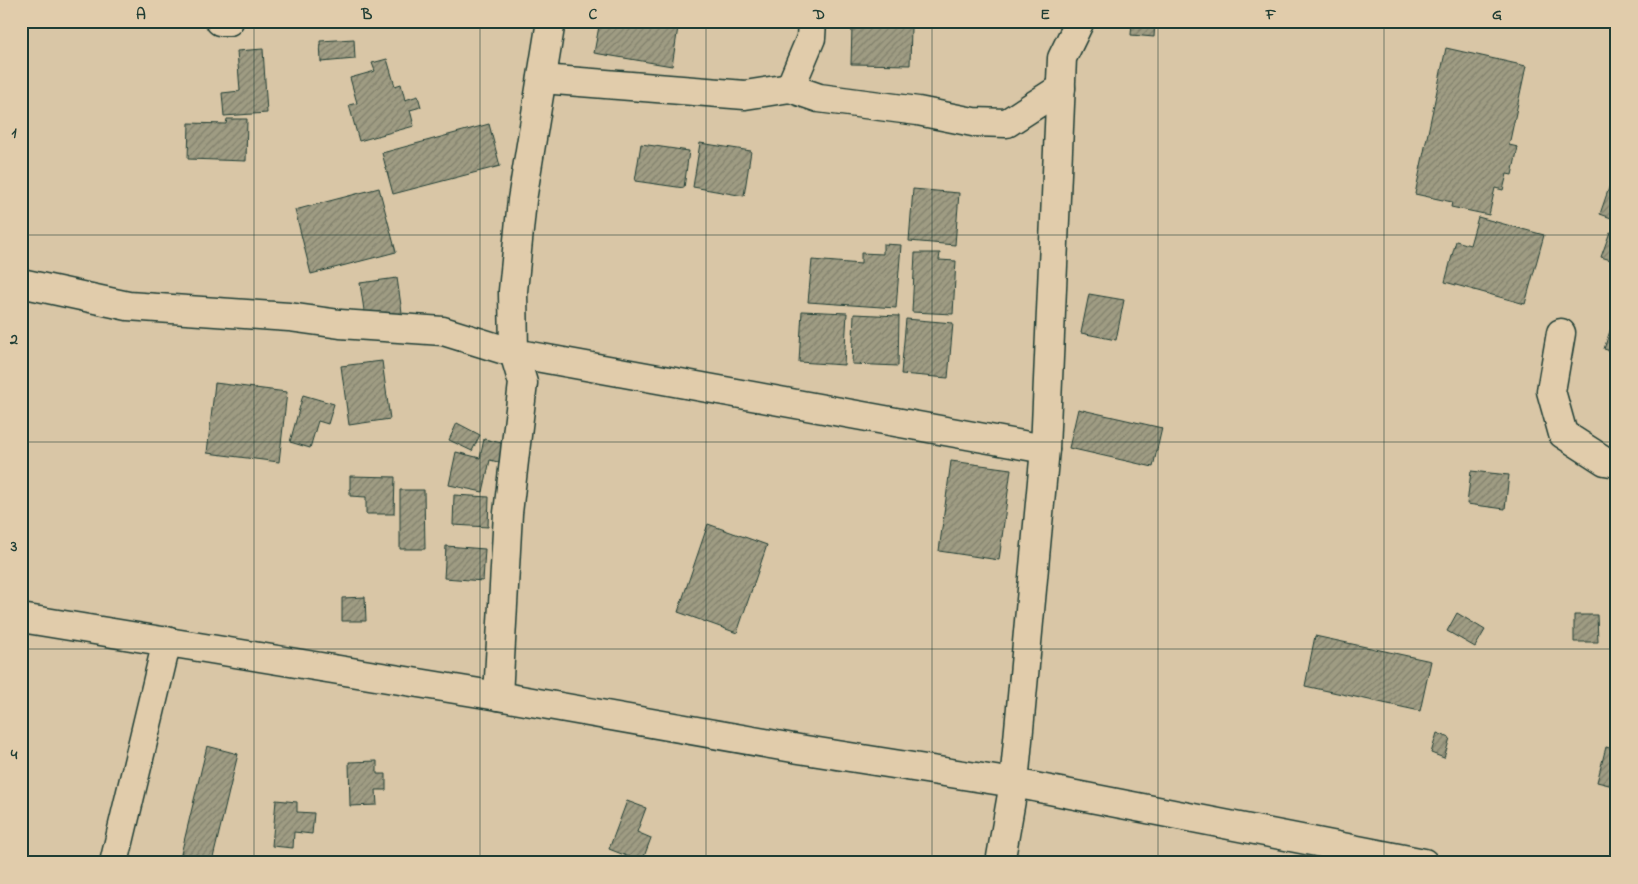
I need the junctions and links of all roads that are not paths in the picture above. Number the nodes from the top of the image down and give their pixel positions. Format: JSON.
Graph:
{"nodes":[{"id":1,"x":220,"y":21,"type":"edge"},
{"id":2,"x":229,"y":21,"type":"edge"},
{"id":3,"x":551,"y":21,"type":"edge"},
{"id":4,"x":812,"y":21,"type":"edge"},
{"id":5,"x":1080,"y":21,"type":"edge"},
{"id":6,"x":542,"y":79,"type":"junction"},
{"id":7,"x":790,"y":88,"type":"junction"},
{"id":8,"x":1061,"y":88,"type":"junction"},
{"id":9,"x":21,"y":283,"type":"edge"},
{"id":10,"x":1562,"y":333,"type":"dead end"},
{"id":11,"x":514,"y":353,"type":"junction"},
{"id":12,"x":1045,"y":448,"type":"junction"},
{"id":13,"x":1617,"y":463,"type":"edge"},
{"id":14,"x":21,"y":618,"type":"edge"},
{"id":15,"x":167,"y":641,"type":"junction"},
{"id":16,"x":498,"y":696,"type":"junction"},
{"id":17,"x":1014,"y":783,"type":"junction"},
{"id":18,"x":114,"y":863,"type":"edge"},
{"id":19,"x":1000,"y":863,"type":"edge"},
{"id":20,"x":1424,"y":863,"type":"edge"}],
"edges":[{"from":1,"to":2,"type":"street"},
{"from":3,"to":6,"type":"street"},
{"from":4,"to":7,"type":"street"},
{"from":5,"to":8,"type":"street"},
{"from":6,"to":7,"type":"street"},
{"from":6,"to":11,"type":"street"},
{"from":7,"to":8,"type":"street"},
{"from":8,"to":12,"type":"street"},
{"from":9,"to":11,"type":"street"},
{"from":10,"to":13,"type":"street"},
{"from":11,"to":12,"type":"street"},
{"from":11,"to":16,"type":"street"},
{"from":12,"to":17,"type":"street"},
{"from":14,"to":15,"type":"street"},
{"from":15,"to":16,"type":"street"},
{"from":15,"to":18,"type":"street"},
{"from":16,"to":17,"type":"street"},
{"from":17,"to":19,"type":"street"},
{"from":17,"to":20,"type":"street"}]}
